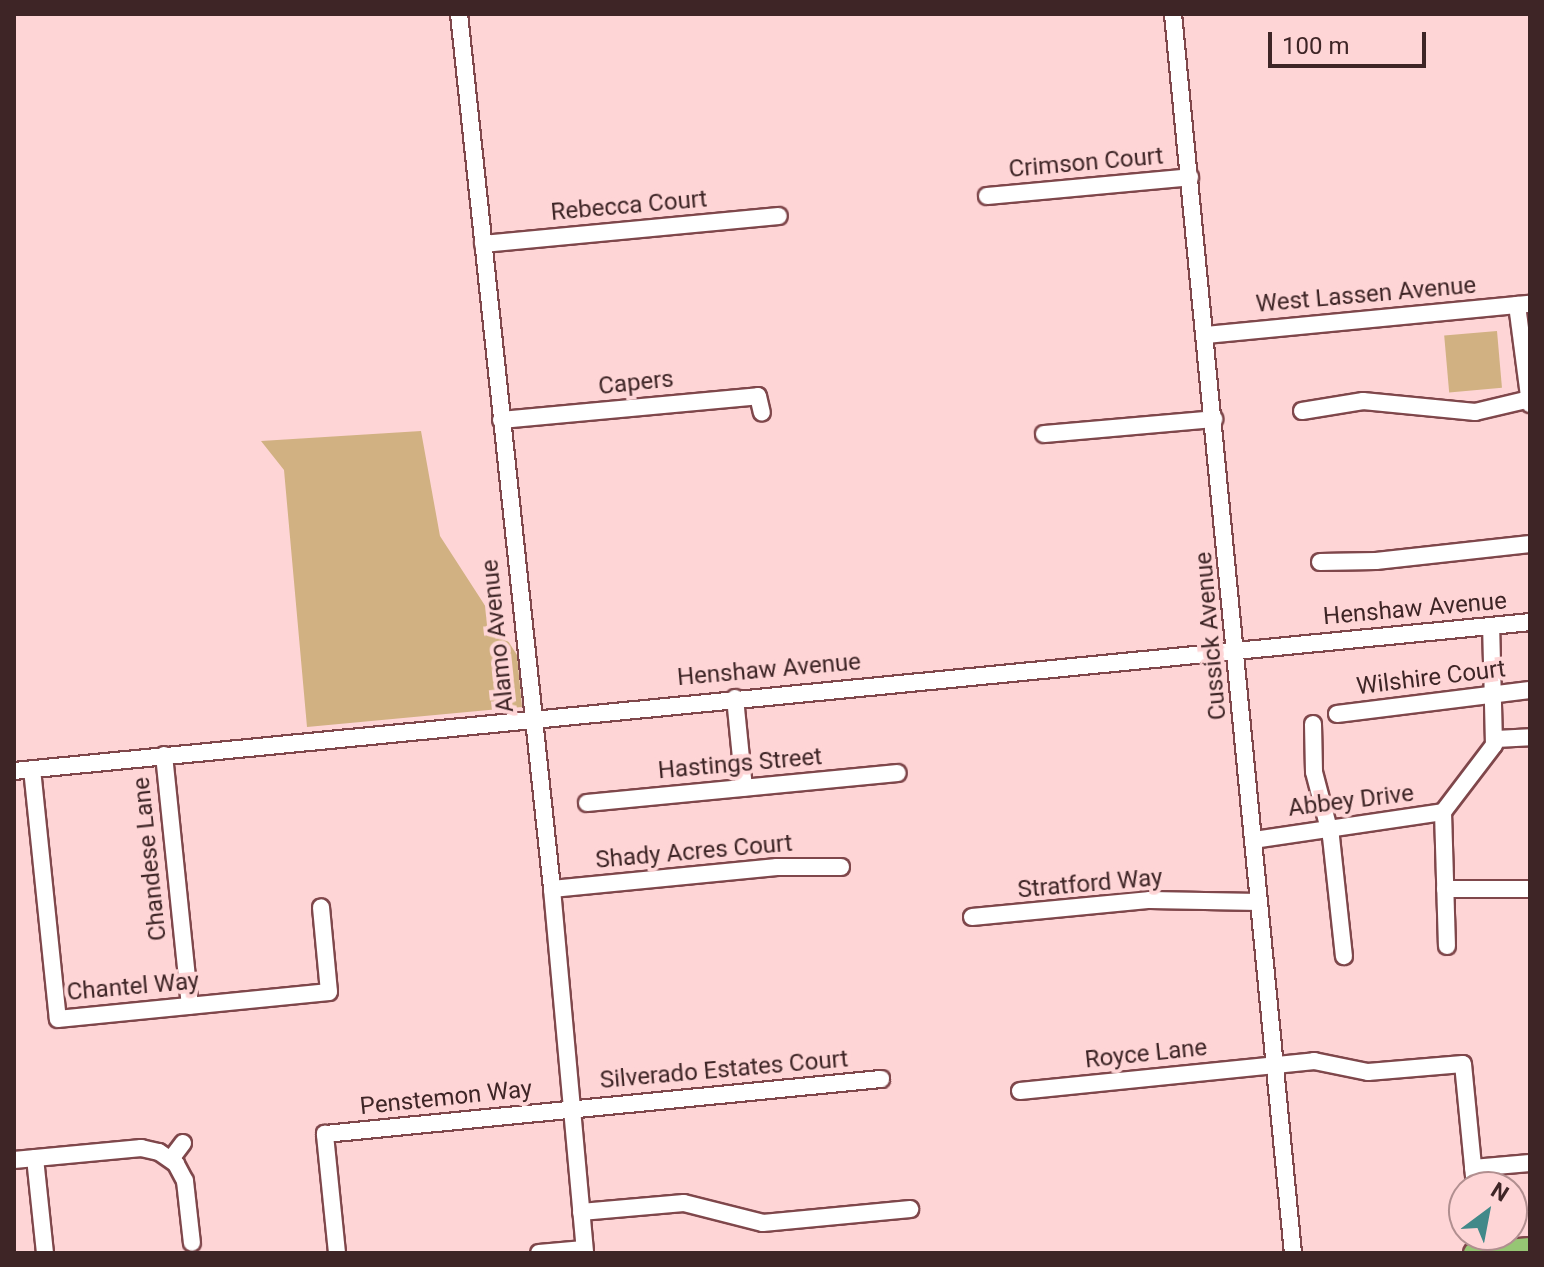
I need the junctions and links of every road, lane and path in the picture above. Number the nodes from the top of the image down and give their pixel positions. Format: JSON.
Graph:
{"nodes":[{"id":1,"x":459,"y":14,"type":"edge"},
{"id":2,"x":1173,"y":14,"type":"edge"},
{"id":3,"x":1190,"y":177,"type":"junction"},
{"id":4,"x":987,"y":196,"type":"dead end"},
{"id":5,"x":779,"y":216,"type":"dead end"},
{"id":6,"x":483,"y":244,"type":"junction"},
{"id":7,"x":1524,"y":304,"type":"edge"},
{"id":8,"x":1206,"y":335,"type":"junction"},
{"id":9,"x":1530,"y":401,"type":"edge"},
{"id":10,"x":1302,"y":411,"type":"dead end"},
{"id":11,"x":762,"y":413,"type":"dead end"},
{"id":12,"x":1214,"y":419,"type":"junction"},
{"id":13,"x":501,"y":420,"type":"junction"},
{"id":14,"x":1044,"y":434,"type":"dead end"},
{"id":15,"x":1530,"y":544,"type":"edge"},
{"id":16,"x":1320,"y":562,"type":"dead end"},
{"id":17,"x":1530,"y":622,"type":"edge"},
{"id":18,"x":1491,"y":626,"type":"junction"},
{"id":19,"x":1237,"y":649,"type":"junction"},
{"id":20,"x":1530,"y":690,"type":"edge"},
{"id":21,"x":1493,"y":696,"type":"junction"},
{"id":22,"x":735,"y":698,"type":"junction"},
{"id":23,"x":1337,"y":714,"type":"dead end"},
{"id":24,"x":530,"y":717,"type":"junction"},
{"id":25,"x":1313,"y":724,"type":"dead end"},
{"id":26,"x":1530,"y":737,"type":"edge"},
{"id":27,"x":1496,"y":739,"type":"junction"},
{"id":28,"x":164,"y":755,"type":"junction"},
{"id":29,"x":32,"y":769,"type":"junction"},
{"id":30,"x":14,"y":771,"type":"edge"},
{"id":31,"x":898,"y":773,"type":"dead end"},
{"id":32,"x":744,"y":788,"type":"junction"},
{"id":33,"x":587,"y":803,"type":"dead end"},
{"id":34,"x":1443,"y":812,"type":"junction"},
{"id":35,"x":1327,"y":826,"type":"junction"},
{"id":36,"x":1254,"y":840,"type":"junction"},
{"id":37,"x":841,"y":867,"type":"dead end"},
{"id":38,"x":552,"y":889,"type":"junction"},
{"id":39,"x":1445,"y":889,"type":"junction"},
{"id":40,"x":1530,"y":889,"type":"edge"},
{"id":41,"x":1259,"y":902,"type":"junction"},
{"id":42,"x":321,"y":907,"type":"dead end"},
{"id":43,"x":972,"y":917,"type":"dead end"},
{"id":44,"x":1447,"y":946,"type":"dead end"},
{"id":45,"x":1344,"y":956,"type":"dead end"},
{"id":46,"x":190,"y":1006,"type":"junction"},
{"id":47,"x":1277,"y":1066,"type":"junction"},
{"id":48,"x":881,"y":1079,"type":"dead end"},
{"id":49,"x":1020,"y":1091,"type":"dead end"},
{"id":50,"x":571,"y":1109,"type":"junction"},
{"id":51,"x":183,"y":1143,"type":"dead end"},
{"id":52,"x":35,"y":1158,"type":"junction"},
{"id":53,"x":171,"y":1159,"type":"junction"},
{"id":54,"x":14,"y":1160,"type":"edge"},
{"id":55,"x":1530,"y":1163,"type":"edge"},
{"id":56,"x":1473,"y":1168,"type":"junction"},
{"id":57,"x":1473,"y":1171,"type":"edge"},
{"id":58,"x":910,"y":1209,"type":"dead end"},
{"id":59,"x":581,"y":1212,"type":"junction"},
{"id":60,"x":192,"y":1243,"type":"dead end"},
{"id":61,"x":1530,"y":1248,"type":"edge"},
{"id":62,"x":584,"y":1251,"type":"edge"},
{"id":63,"x":1481,"y":1252,"type":"edge"},
{"id":64,"x":45,"y":1253,"type":"edge"},
{"id":65,"x":337,"y":1253,"type":"edge"},
{"id":66,"x":539,"y":1253,"type":"edge"},
{"id":67,"x":1293,"y":1253,"type":"edge"},
{"id":68,"x":1474,"y":1253,"type":"edge"}],
"edges":[{"from":1,"to":6,"type":"street","name":"Alamo Avenue"},
{"from":2,"to":3,"type":"street","name":"Cussick Avenue"},
{"from":3,"to":4,"type":"street","name":"Crimson Court"},
{"from":3,"to":8,"type":"street","name":"Cussick Avenue"},
{"from":5,"to":6,"type":"street","name":"Rebecca Court"},
{"from":6,"to":13,"type":"street","name":"Alamo Avenue"},
{"from":7,"to":8,"type":"street","name":"West Lassen Avenue"},
{"from":7,"to":9,"type":"street"},
{"from":8,"to":12,"type":"street","name":"Cussick Avenue"},
{"from":9,"to":10,"type":"street"},
{"from":11,"to":13,"type":"street","name":"Capers"},
{"from":12,"to":14,"type":"street"},
{"from":12,"to":19,"type":"street","name":"Cussick Avenue"},
{"from":13,"to":24,"type":"street","name":"Alamo Avenue"},
{"from":15,"to":16,"type":"street"},
{"from":17,"to":18,"type":"street","name":"Henshaw Avenue"},
{"from":18,"to":19,"type":"street","name":"Henshaw Avenue"},
{"from":18,"to":21,"type":"street"},
{"from":19,"to":22,"type":"street","name":"Henshaw Avenue"},
{"from":19,"to":36,"type":"street","name":"Cussick Avenue"},
{"from":20,"to":21,"type":"street","name":"Wilshire Court"},
{"from":21,"to":23,"type":"street","name":"Wilshire Court"},
{"from":21,"to":27,"type":"street"},
{"from":22,"to":24,"type":"street","name":"Henshaw Avenue"},
{"from":22,"to":32,"type":"street"},
{"from":24,"to":28,"type":"street","name":"Henshaw Avenue"},
{"from":24,"to":38,"type":"street","name":"Alamo Avenue"},
{"from":25,"to":35,"type":"street"},
{"from":26,"to":27,"type":"street"},
{"from":27,"to":34,"type":"street","name":"Abbey Drive"},
{"from":28,"to":29,"type":"street","name":"Henshaw Avenue"},
{"from":28,"to":46,"type":"street","name":"Chandese Lane"},
{"from":29,"to":30,"type":"street","name":"Henshaw Avenue"},
{"from":29,"to":46,"type":"street","name":"Chantel Way"},
{"from":31,"to":32,"type":"street","name":"Hastings Street"},
{"from":32,"to":33,"type":"street","name":"Hastings Street"},
{"from":34,"to":35,"type":"street","name":"Abbey Drive"},
{"from":34,"to":39,"type":"street"},
{"from":35,"to":36,"type":"street","name":"Abbey Drive"},
{"from":35,"to":45,"type":"street"},
{"from":36,"to":41,"type":"street","name":"Cussick Avenue"},
{"from":37,"to":38,"type":"street","name":"Shady Acres Court"},
{"from":38,"to":50,"type":"street","name":"Alamo Avenue"},
{"from":39,"to":40,"type":"street"},
{"from":39,"to":44,"type":"street"},
{"from":41,"to":43,"type":"street","name":"Stratford Way"},
{"from":41,"to":47,"type":"street","name":"Cussick Avenue"},
{"from":42,"to":46,"type":"street","name":"Chantel Way"},
{"from":47,"to":49,"type":"street","name":"Royce Lane"},
{"from":47,"to":56,"type":"street","name":"Royce Lane"},
{"from":47,"to":67,"type":"street","name":"Cussick Avenue"},
{"from":48,"to":50,"type":"street","name":"Silverado Estates Court"},
{"from":50,"to":59,"type":"street","name":"Alamo Avenue"},
{"from":50,"to":65,"type":"street","name":"Penstemon Way"},
{"from":51,"to":53,"type":"street"},
{"from":52,"to":53,"type":"street"},
{"from":52,"to":54,"type":"street"},
{"from":52,"to":64,"type":"street"},
{"from":53,"to":60,"type":"street"},
{"from":55,"to":56,"type":"street"},
{"from":56,"to":57,"type":"street"},
{"from":58,"to":59,"type":"street"},
{"from":59,"to":62,"type":"street","name":"Alamo Avenue"},
{"from":61,"to":63,"type":"main road"},
{"from":62,"to":66,"type":"street"},
{"from":63,"to":68,"type":"main road"}]}
